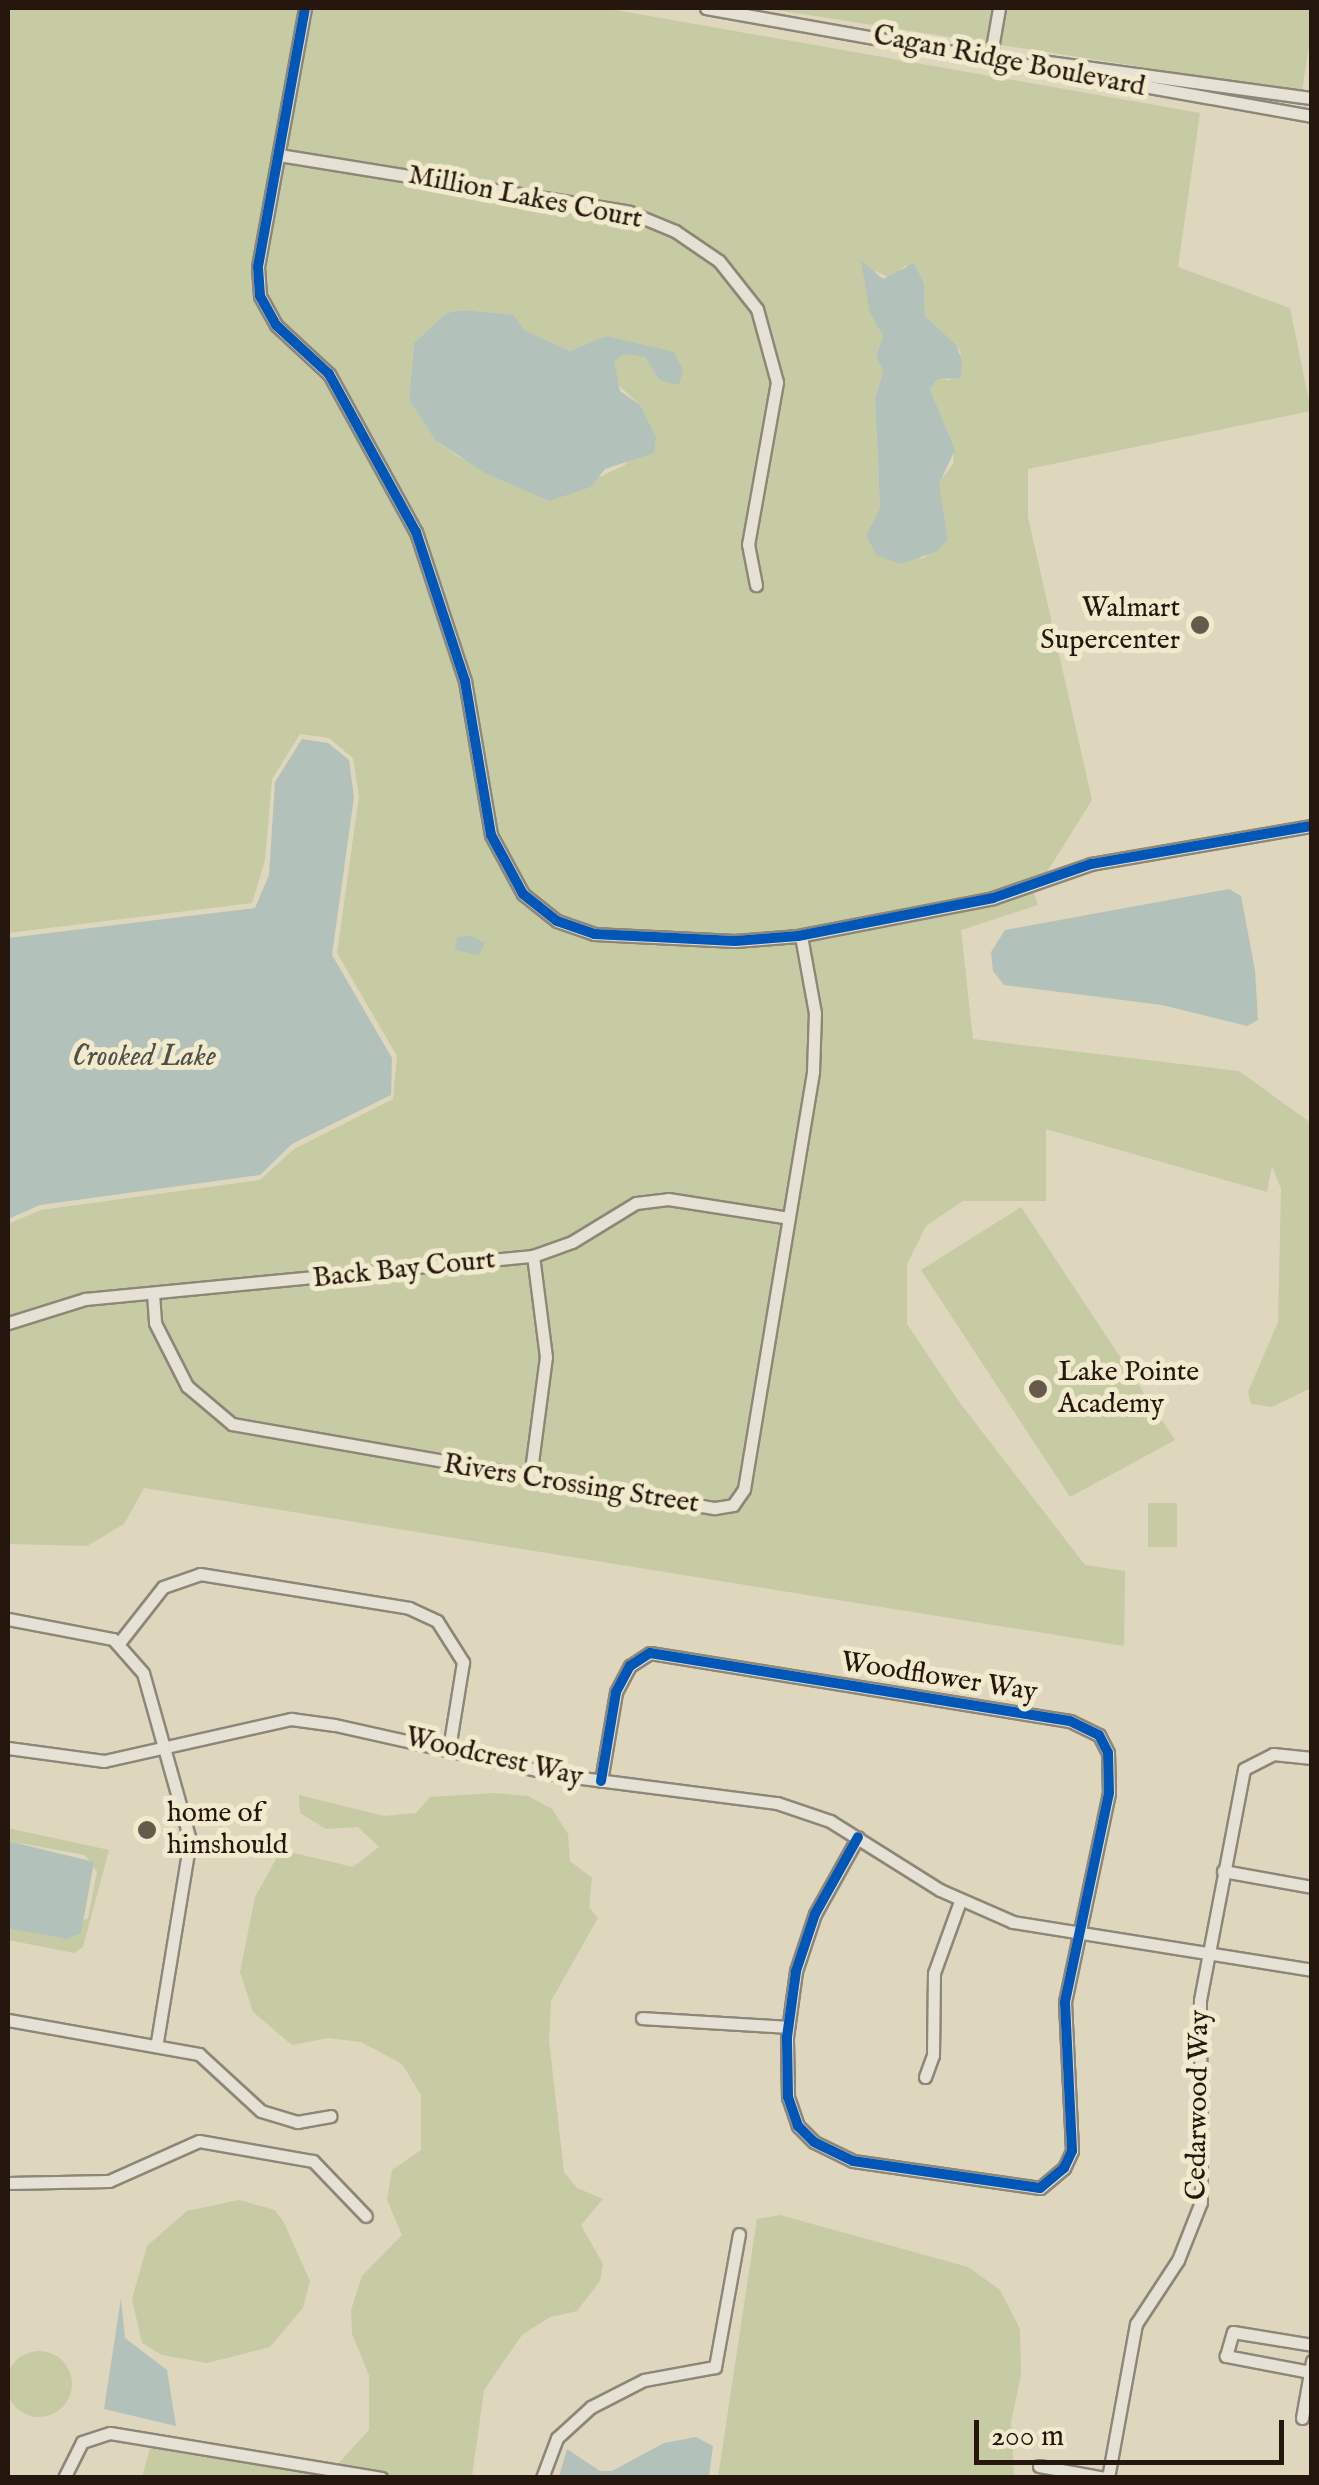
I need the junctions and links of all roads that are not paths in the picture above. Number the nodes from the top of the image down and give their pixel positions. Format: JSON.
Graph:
{"nodes":[{"id":1,"x":305,"y":8,"type":"edge"},
{"id":2,"x":706,"y":8,"type":"edge"},
{"id":3,"x":999,"y":8,"type":"edge"},
{"id":4,"x":991,"y":54,"type":"junction"},
{"id":5,"x":1027,"y":60,"type":"junction"},
{"id":6,"x":1312,"y":98,"type":"edge"},
{"id":7,"x":1311,"y":113,"type":"edge"},
{"id":8,"x":278,"y":155,"type":"junction"},
{"id":9,"x":756,"y":585,"type":"dead end"},
{"id":10,"x":1312,"y":826,"type":"edge"},
{"id":11,"x":801,"y":936,"type":"junction"},
{"id":12,"x":789,"y":1218,"type":"junction"},
{"id":13,"x":533,"y":1256,"type":"junction"},
{"id":14,"x":153,"y":1293,"type":"junction"},
{"id":15,"x":8,"y":1323,"type":"edge"},
{"id":16,"x":530,"y":1478,"type":"junction"},
{"id":17,"x":8,"y":1618,"type":"edge"},
{"id":18,"x":119,"y":1643,"type":"junction"},
{"id":19,"x":8,"y":1748,"type":"edge"},
{"id":20,"x":164,"y":1748,"type":"junction"},
{"id":21,"x":449,"y":1748,"type":"junction"},
{"id":22,"x":1312,"y":1758,"type":"edge"},
{"id":23,"x":601,"y":1781,"type":"junction"},
{"id":24,"x":858,"y":1837,"type":"junction"},
{"id":25,"x":1223,"y":1871,"type":"junction"},
{"id":26,"x":1312,"y":1887,"type":"edge"},
{"id":27,"x":960,"y":1900,"type":"junction"},
{"id":28,"x":1076,"y":1934,"type":"junction"},
{"id":29,"x":1208,"y":1953,"type":"junction"},
{"id":30,"x":1312,"y":1970,"type":"edge"},
{"id":31,"x":642,"y":2018,"type":"dead end"},
{"id":32,"x":8,"y":2020,"type":"edge"},
{"id":33,"x":788,"y":2027,"type":"junction"},
{"id":34,"x":157,"y":2042,"type":"junction"},
{"id":35,"x":925,"y":2077,"type":"dead end"},
{"id":36,"x":330,"y":2116,"type":"dead end"},
{"id":37,"x":8,"y":2183,"type":"edge"},
{"id":38,"x":366,"y":2216,"type":"dead end"},
{"id":39,"x":739,"y":2234,"type":"dead end"},
{"id":40,"x":1312,"y":2345,"type":"edge"},
{"id":41,"x":1311,"y":2366,"type":"edge"},
{"id":42,"x":1302,"y":2418,"type":"dead end"},
{"id":43,"x":1039,"y":2466,"type":"dead end"},
{"id":44,"x":64,"y":2478,"type":"edge"},
{"id":45,"x":381,"y":2478,"type":"edge"},
{"id":46,"x":542,"y":2478,"type":"edge"},
{"id":47,"x":1107,"y":2478,"type":"edge"}],
"edges":[{"from":1,"to":8,"type":"street"},
{"from":2,"to":4,"type":"street","name":"Cagan Ridge Boulevard"},
{"from":3,"to":4,"type":"street"},
{"from":4,"to":5,"type":"street","name":"Cagan Ridge Boulevard"},
{"from":5,"to":6,"type":"street"},
{"from":5,"to":7,"type":"street","name":"Cagan Ridge Boulevard"},
{"from":8,"to":9,"type":"street","name":"Million Lakes Court"},
{"from":8,"to":11,"type":"street"},
{"from":10,"to":11,"type":"street"},
{"from":11,"to":12,"type":"street","name":"Rivers Crossing Street"},
{"from":12,"to":13,"type":"street","name":"Back Bay Court"},
{"from":12,"to":16,"type":"street","name":"Rivers Crossing Street"},
{"from":13,"to":14,"type":"street","name":"Back Bay Court"},
{"from":13,"to":16,"type":"street"},
{"from":14,"to":15,"type":"street","name":"Back Bay Court"},
{"from":14,"to":16,"type":"street","name":"Rivers Crossing Street"},
{"from":17,"to":18,"type":"street"},
{"from":18,"to":20,"type":"street"},
{"from":18,"to":21,"type":"street"},
{"from":19,"to":20,"type":"street","name":"Woodcrest Way"},
{"from":20,"to":21,"type":"street","name":"Woodcrest Way"},
{"from":20,"to":34,"type":"street"},
{"from":21,"to":23,"type":"street","name":"Woodcrest Way"},
{"from":22,"to":25,"type":"street","name":"Cedarwood Way"},
{"from":23,"to":24,"type":"street","name":"Woodcrest Way"},
{"from":23,"to":28,"type":"street","name":"Woodflower Way"},
{"from":24,"to":27,"type":"street","name":"Woodcrest Way"},
{"from":24,"to":33,"type":"street"},
{"from":25,"to":26,"type":"street"},
{"from":25,"to":29,"type":"street","name":"Cedarwood Way"},
{"from":27,"to":28,"type":"street","name":"Woodcrest Way"},
{"from":27,"to":35,"type":"street"},
{"from":28,"to":29,"type":"street","name":"Woodcrest Way"},
{"from":28,"to":33,"type":"street"},
{"from":29,"to":30,"type":"street","name":"Woodcrest Way"},
{"from":29,"to":47,"type":"street","name":"Cedarwood Way"},
{"from":31,"to":33,"type":"street"},
{"from":32,"to":34,"type":"street"},
{"from":34,"to":36,"type":"street"},
{"from":37,"to":38,"type":"street"},
{"from":39,"to":46,"type":"street"},
{"from":40,"to":41,"type":"street"},
{"from":41,"to":42,"type":"street"},
{"from":43,"to":47,"type":"street"},
{"from":44,"to":45,"type":"street"}]}
